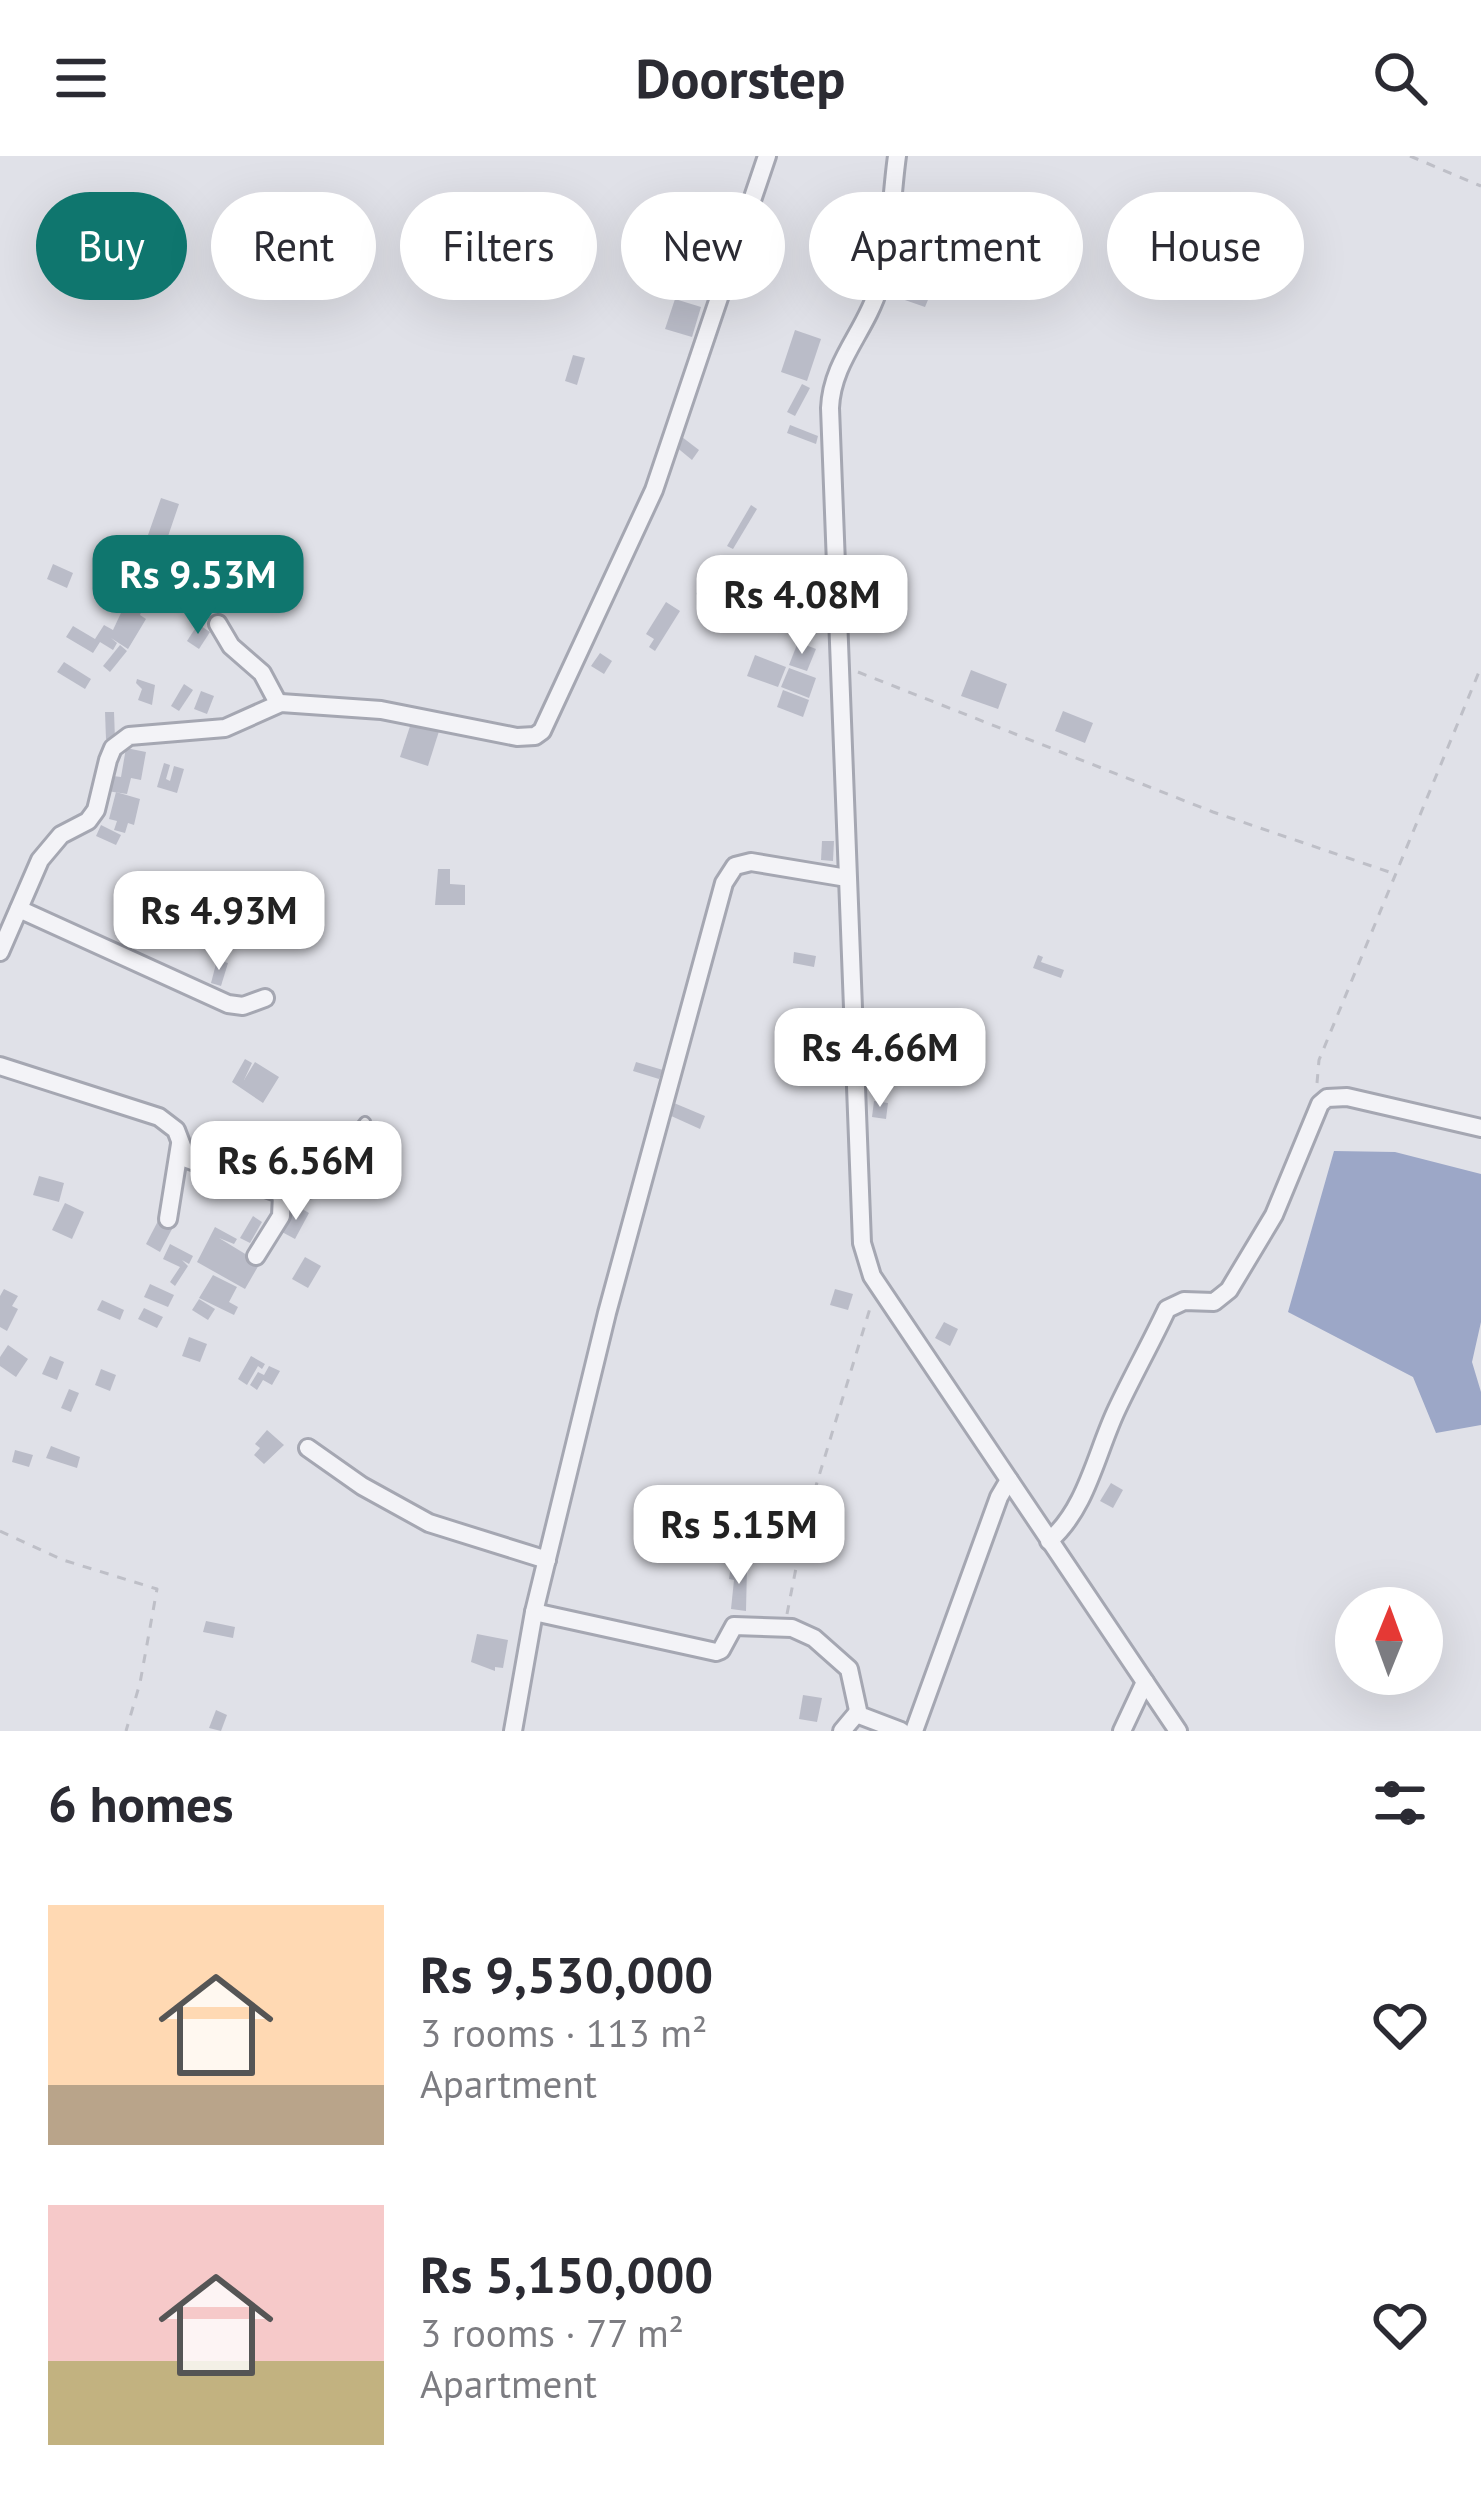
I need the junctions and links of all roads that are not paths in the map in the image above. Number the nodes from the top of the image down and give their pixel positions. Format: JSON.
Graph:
{"nodes":[{"id":1,"x":897,"y":156,"type":"edge"},
{"id":2,"x":767,"y":157,"type":"edge"},
{"id":3,"x":218,"y":624,"type":"dead end"},
{"id":4,"x":278,"y":703,"type":"junction"},
{"id":5,"x":847,"y":878,"type":"junction"},
{"id":6,"x":19,"y":909,"type":"junction"},
{"id":7,"x":0,"y":952,"type":"edge"},
{"id":8,"x":265,"y":998,"type":"dead end"},
{"id":9,"x":0,"y":1066,"type":"edge"},
{"id":10,"x":365,"y":1122,"type":"dead end"},
{"id":11,"x":1481,"y":1128,"type":"edge"},
{"id":12,"x":180,"y":1143,"type":"junction"},
{"id":13,"x":284,"y":1196,"type":"junction"},
{"id":14,"x":168,"y":1219,"type":"dead end"},
{"id":15,"x":256,"y":1256,"type":"dead end"},
{"id":16,"x":308,"y":1448,"type":"dead end"},
{"id":17,"x":1009,"y":1480,"type":"junction"},
{"id":18,"x":1056,"y":1534,"type":"junction"},
{"id":19,"x":547,"y":1560,"type":"junction"},
{"id":20,"x":534,"y":1612,"type":"junction"},
{"id":21,"x":1145,"y":1682,"type":"junction"},
{"id":22,"x":858,"y":1712,"type":"junction"},
{"id":23,"x":513,"y":1731,"type":"edge"},
{"id":24,"x":842,"y":1731,"type":"edge"},
{"id":25,"x":901,"y":1731,"type":"edge"},
{"id":26,"x":914,"y":1731,"type":"edge"},
{"id":27,"x":1121,"y":1731,"type":"edge"},
{"id":28,"x":1178,"y":1731,"type":"edge"}],
"edges":[{"from":1,"to":5,"type":"street"},
{"from":2,"to":4,"type":"street"},
{"from":3,"to":4,"type":"street"},
{"from":4,"to":6,"type":"street"},
{"from":5,"to":17,"type":"street"},
{"from":5,"to":19,"type":"street"},
{"from":6,"to":7,"type":"street"},
{"from":6,"to":8,"type":"street"},
{"from":9,"to":12,"type":"street"},
{"from":10,"to":13,"type":"lane"},
{"from":11,"to":18,"type":"street"},
{"from":12,"to":13,"type":"street"},
{"from":12,"to":14,"type":"street"},
{"from":13,"to":15,"type":"street"},
{"from":16,"to":19,"type":"street"},
{"from":17,"to":18,"type":"street"},
{"from":17,"to":26,"type":"street"},
{"from":18,"to":21,"type":"street"},
{"from":19,"to":20,"type":"street"},
{"from":20,"to":22,"type":"street"},
{"from":20,"to":23,"type":"street"},
{"from":21,"to":27,"type":"street"},
{"from":21,"to":28,"type":"street"},
{"from":22,"to":24,"type":"street"},
{"from":22,"to":25,"type":"street"}]}
